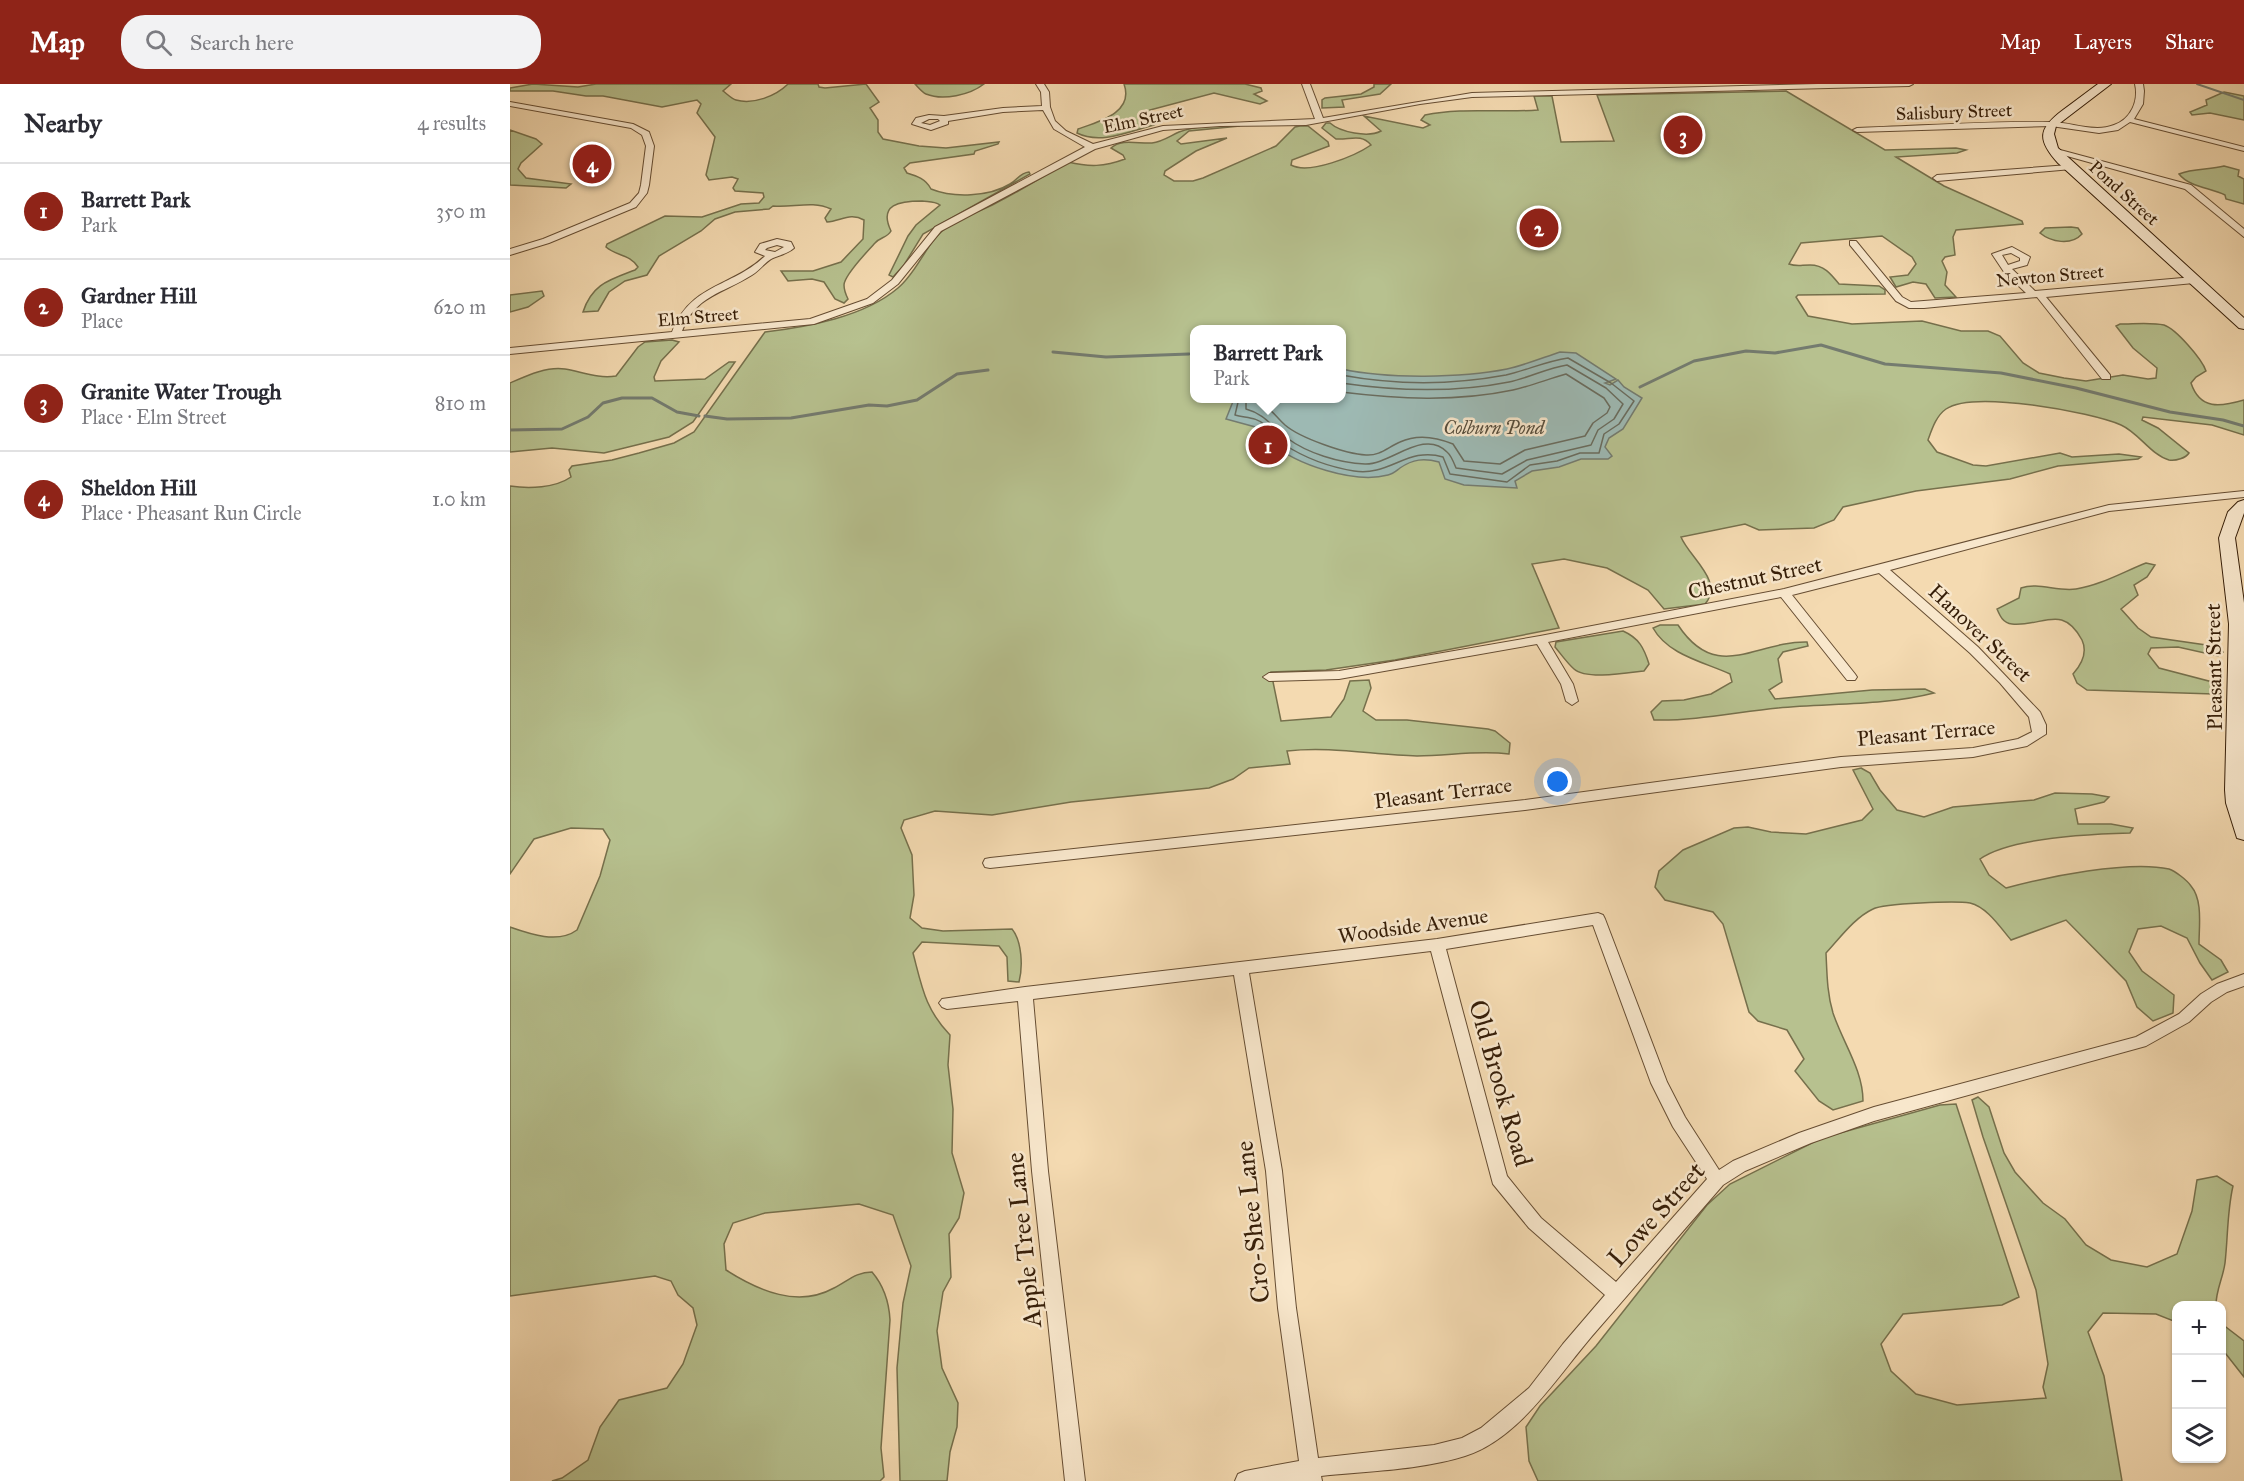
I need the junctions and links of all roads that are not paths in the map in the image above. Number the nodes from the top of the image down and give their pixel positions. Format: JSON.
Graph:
{"nodes":[{"id":1,"x":1040,"y":84,"type":"edge"},
{"id":2,"x":1306,"y":84,"type":"edge"},
{"id":3,"x":1909,"y":84,"type":"edge"},
{"id":4,"x":2105,"y":84,"type":"edge"},
{"id":5,"x":2139,"y":84,"type":"edge"},
{"id":6,"x":510,"y":104,"type":"edge"},
{"id":7,"x":1046,"y":108,"type":"junction"},
{"id":8,"x":944,"y":119,"type":"dead end"},
{"id":9,"x":2130,"y":120,"type":"junction"},
{"id":10,"x":1320,"y":121,"type":"junction"},
{"id":11,"x":2051,"y":124,"type":"junction"},
{"id":12,"x":1857,"y":130,"type":"dead end"},
{"id":13,"x":1092,"y":147,"type":"junction"},
{"id":14,"x":2052,"y":149,"type":"junction"},
{"id":15,"x":2244,"y":149,"type":"edge"},
{"id":16,"x":2069,"y":167,"type":"junction"},
{"id":17,"x":1937,"y":178,"type":"dead end"},
{"id":18,"x":2244,"y":234,"type":"edge"},
{"id":19,"x":1853,"y":243,"type":"dead end"},
{"id":20,"x":510,"y":252,"type":"edge"},
{"id":21,"x":771,"y":255,"type":"dead end"},
{"id":22,"x":2007,"y":268,"type":"dead end"},
{"id":23,"x":2194,"y":280,"type":"junction"},
{"id":24,"x":2035,"y":293,"type":"junction"},
{"id":25,"x":2244,"y":325,"type":"edge"},
{"id":26,"x":676,"y":335,"type":"junction"},
{"id":27,"x":510,"y":351,"type":"edge"},
{"id":28,"x":2106,"y":377,"type":"dead end"},
{"id":29,"x":2244,"y":494,"type":"edge"},
{"id":30,"x":2244,"y":506,"type":"edge"},
{"id":31,"x":1881,"y":569,"type":"junction"},
{"id":32,"x":1784,"y":593,"type":"junction"},
{"id":33,"x":1540,"y":640,"type":"junction"},
{"id":34,"x":1851,"y":676,"type":"dead end"},
{"id":35,"x":1269,"y":677,"type":"dead end"},
{"id":36,"x":1572,"y":701,"type":"dead end"},
{"id":37,"x":2039,"y":733,"type":"joint"},
{"id":38,"x":2244,"y":833,"type":"edge"},
{"id":39,"x":990,"y":863,"type":"dead end"},
{"id":40,"x":1437,"y":945,"type":"junction"},
{"id":41,"x":1241,"y":969,"type":"junction"},
{"id":42,"x":2244,"y":980,"type":"edge"},
{"id":43,"x":1025,"y":993,"type":"junction"},
{"id":44,"x":947,"y":1003,"type":"dead end"},
{"id":45,"x":1717,"y":1180,"type":"junction"},
{"id":46,"x":1618,"y":1295,"type":"junction"},
{"id":47,"x":1312,"y":1475,"type":"edge"},
{"id":48,"x":1075,"y":1481,"type":"edge"},
{"id":49,"x":1245,"y":1481,"type":"edge"}],
"edges":[{"from":1,"to":7,"type":"street"},
{"from":2,"to":10,"type":"street"},
{"from":3,"to":10,"type":"street","name":"Elm Street"},
{"from":4,"to":11,"type":"street"},
{"from":5,"to":9,"type":"street"},
{"from":6,"to":20,"type":"street"},
{"from":7,"to":8,"type":"street"},
{"from":7,"to":13,"type":"street"},
{"from":9,"to":11,"type":"street","name":"Salisbury Street"},
{"from":9,"to":15,"type":"street"},
{"from":10,"to":13,"type":"street","name":"Elm Street"},
{"from":11,"to":12,"type":"street","name":"Salisbury Street"},
{"from":11,"to":14,"type":"street"},
{"from":13,"to":26,"type":"street","name":"Elm Street"},
{"from":14,"to":16,"type":"street","name":"Pond Street"},
{"from":14,"to":18,"type":"street"},
{"from":16,"to":17,"type":"street"},
{"from":16,"to":23,"type":"street","name":"Pond Street"},
{"from":19,"to":24,"type":"street","name":"Newton Street"},
{"from":21,"to":26,"type":"street"},
{"from":22,"to":24,"type":"street"},
{"from":23,"to":24,"type":"street","name":"Newton Street"},
{"from":23,"to":25,"type":"street","name":"Pond Street"},
{"from":24,"to":28,"type":"street"},
{"from":26,"to":27,"type":"street","name":"Elm Street"},
{"from":29,"to":31,"type":"street","name":"Chestnut Street"},
{"from":30,"to":38,"type":"street","name":"Pleasant Street"},
{"from":31,"to":32,"type":"street","name":"Chestnut Street"},
{"from":31,"to":37,"type":"street","name":"Hanover Street"},
{"from":32,"to":33,"type":"street","name":"Chestnut Street"},
{"from":32,"to":34,"type":"street"},
{"from":33,"to":35,"type":"street","name":"Chestnut Street"},
{"from":33,"to":36,"type":"street"},
{"from":37,"to":39,"type":"street","name":"Pleasant Terrace"},
{"from":40,"to":41,"type":"street","name":"Woodside Avenue"},
{"from":40,"to":45,"type":"street","name":"Woodside Avenue"},
{"from":40,"to":46,"type":"street","name":"Old Brook Road"},
{"from":41,"to":43,"type":"street","name":"Woodside Avenue"},
{"from":41,"to":47,"type":"street","name":"Cro-Shee Lane"},
{"from":42,"to":45,"type":"street","name":"Lowe Street"},
{"from":43,"to":44,"type":"street","name":"Woodside Avenue"},
{"from":43,"to":48,"type":"street","name":"Apple Tree Lane"},
{"from":45,"to":46,"type":"street","name":"Lowe Street"},
{"from":46,"to":47,"type":"street","name":"Lowe Street"},
{"from":47,"to":49,"type":"street","name":"Lowe Street"}]}
